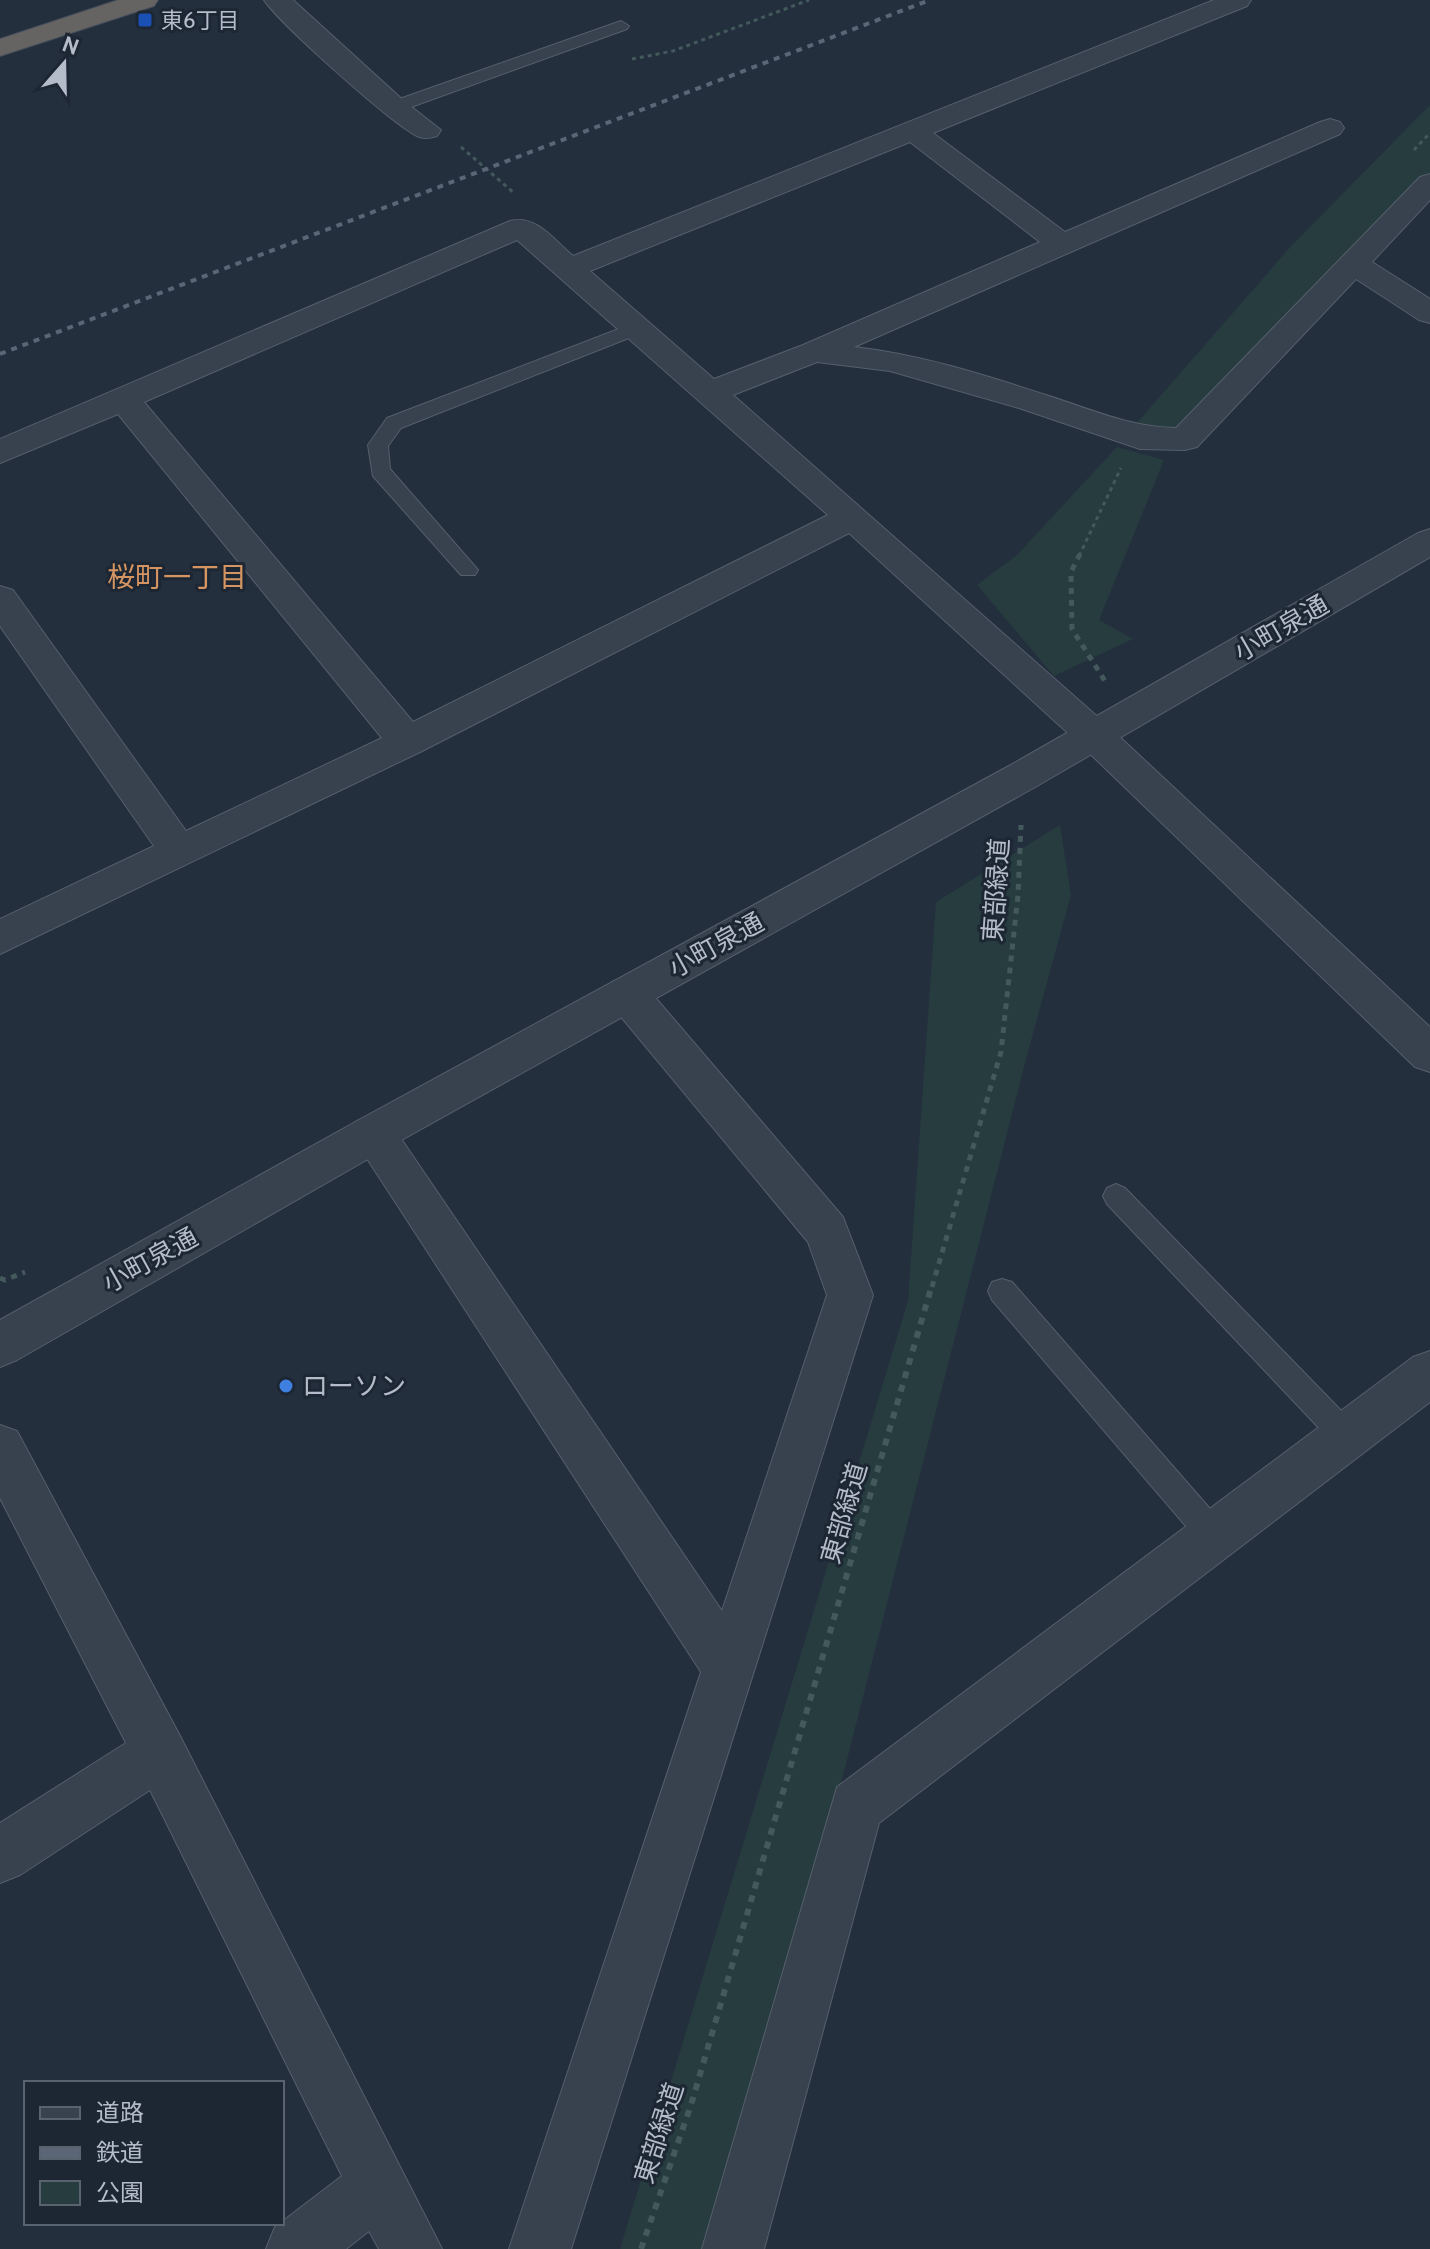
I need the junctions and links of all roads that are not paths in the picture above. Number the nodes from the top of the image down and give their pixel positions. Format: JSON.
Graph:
{"nodes":[{"id":1,"x":145,"y":0,"type":"edge"},
{"id":2,"x":277,"y":0,"type":"edge"},
{"id":3,"x":1238,"y":0,"type":"edge"},
{"id":4,"x":621,"y":26,"type":"dead end"},
{"id":5,"x":0,"y":48,"type":"edge"},
{"id":6,"x":394,"y":107,"type":"junction"},
{"id":7,"x":1330,"y":128,"type":"dead end"},
{"id":8,"x":427,"y":130,"type":"dead end"},
{"id":9,"x":913,"y":131,"type":"junction"},
{"id":10,"x":1430,"y":183,"type":"edge"},
{"id":11,"x":1060,"y":243,"type":"junction"},
{"id":12,"x":1355,"y":265,"type":"junction"},
{"id":13,"x":569,"y":269,"type":"junction"},
{"id":14,"x":1430,"y":313,"type":"edge"},
{"id":15,"x":637,"y":328,"type":"junction"},
{"id":16,"x":814,"y":352,"type":"junction"},
{"id":17,"x":710,"y":392,"type":"junction"},
{"id":18,"x":125,"y":401,"type":"junction"},
{"id":19,"x":0,"y":452,"type":"edge"},
{"id":20,"x":852,"y":517,"type":"junction"},
{"id":21,"x":1430,"y":541,"type":"edge"},
{"id":22,"x":468,"y":570,"type":"dead end"},
{"id":23,"x":0,"y":599,"type":"edge"},
{"id":24,"x":1095,"y":736,"type":"junction"},
{"id":25,"x":407,"y":742,"type":"junction"},
{"id":26,"x":179,"y":851,"type":"junction"},
{"id":27,"x":0,"y":938,"type":"edge"},
{"id":28,"x":627,"y":994,"type":"junction"},
{"id":29,"x":1425,"y":1041,"type":"edge"},
{"id":30,"x":373,"y":1134,"type":"junction"},
{"id":31,"x":1116,"y":1196,"type":"dead end"},
{"id":32,"x":1002,"y":1291,"type":"dead end"},
{"id":33,"x":0,"y":1345,"type":"edge"},
{"id":34,"x":1430,"y":1373,"type":"edge"},
{"id":35,"x":1346,"y":1436,"type":"junction"},
{"id":36,"x":0,"y":1448,"type":"edge"},
{"id":37,"x":1214,"y":1536,"type":"junction"},
{"id":38,"x":727,"y":1665,"type":"junction"},
{"id":39,"x":160,"y":1753,"type":"junction"},
{"id":40,"x":0,"y":1855,"type":"edge"},
{"id":41,"x":379,"y":2185,"type":"junction"},
{"id":42,"x":297,"y":2249,"type":"edge"},
{"id":43,"x":411,"y":2249,"type":"edge"},
{"id":44,"x":540,"y":2249,"type":"edge"},
{"id":45,"x":733,"y":2249,"type":"edge"}],
"edges":[{"from":1,"to":5,"type":"highway"},
{"from":2,"to":6,"type":"street"},
{"from":3,"to":9,"type":"street"},
{"from":4,"to":6,"type":"lane"},
{"from":6,"to":8,"type":"street"},
{"from":7,"to":11,"type":"street"},
{"from":9,"to":11,"type":"street"},
{"from":9,"to":13,"type":"street"},
{"from":10,"to":12,"type":"street"},
{"from":11,"to":16,"type":"street"},
{"from":12,"to":14,"type":"street"},
{"from":12,"to":16,"type":"street"},
{"from":13,"to":15,"type":"street"},
{"from":13,"to":18,"type":"street"},
{"from":15,"to":17,"type":"street"},
{"from":15,"to":22,"type":"lane"},
{"from":16,"to":17,"type":"street"},
{"from":17,"to":20,"type":"street"},
{"from":18,"to":19,"type":"street"},
{"from":18,"to":25,"type":"street"},
{"from":20,"to":24,"type":"street"},
{"from":20,"to":25,"type":"street"},
{"from":21,"to":24,"type":"street","name":"小町泉通"},
{"from":23,"to":26,"type":"street"},
{"from":24,"to":28,"type":"street","name":"小町泉通"},
{"from":24,"to":29,"type":"street"},
{"from":25,"to":26,"type":"street"},
{"from":26,"to":27,"type":"street"},
{"from":28,"to":30,"type":"street","name":"小町泉通"},
{"from":28,"to":38,"type":"street"},
{"from":30,"to":33,"type":"street","name":"小町泉通"},
{"from":30,"to":38,"type":"street"},
{"from":31,"to":35,"type":"lane"},
{"from":32,"to":37,"type":"lane"},
{"from":34,"to":35,"type":"street"},
{"from":35,"to":37,"type":"street"},
{"from":36,"to":39,"type":"street"},
{"from":37,"to":45,"type":"street"},
{"from":38,"to":44,"type":"street"},
{"from":39,"to":40,"type":"street"},
{"from":39,"to":41,"type":"street"},
{"from":41,"to":42,"type":"street"},
{"from":41,"to":43,"type":"street"}]}
